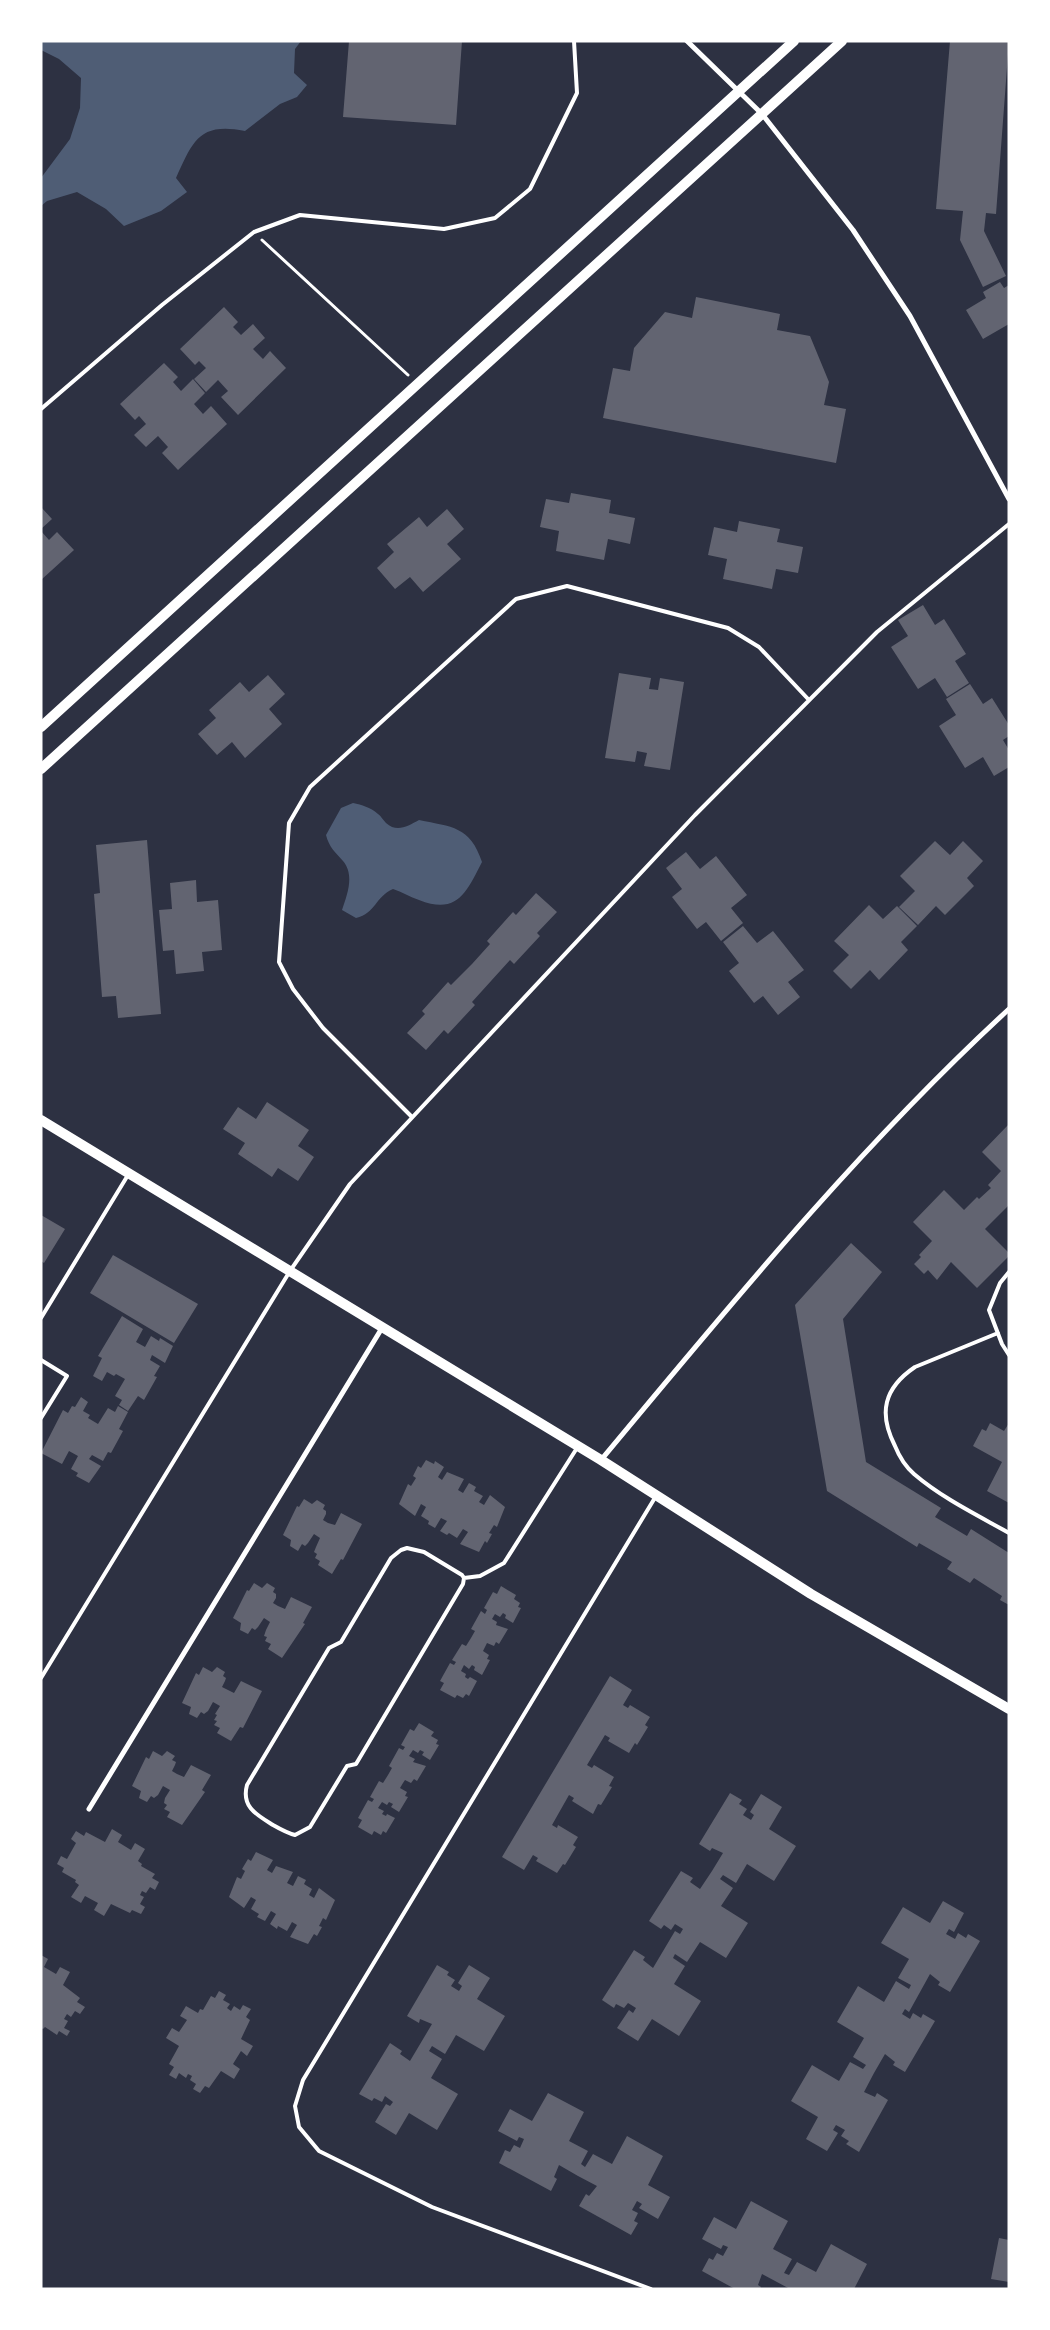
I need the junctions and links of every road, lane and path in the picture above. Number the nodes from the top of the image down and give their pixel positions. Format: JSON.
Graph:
{"nodes":[{"id":1,"x":574,"y":41,"type":"edge"},
{"id":2,"x":687,"y":41,"type":"edge"},
{"id":3,"x":794,"y":41,"type":"edge"},
{"id":4,"x":842,"y":41,"type":"edge"},
{"id":5,"x":739,"y":91,"type":"junction"},
{"id":6,"x":762,"y":114,"type":"junction"},
{"id":7,"x":254,"y":232,"type":"junction"},
{"id":8,"x":417,"y":384,"type":"junction"},
{"id":9,"x":41,"y":408,"type":"edge"},
{"id":10,"x":1009,"y":499,"type":"edge"},
{"id":11,"x":1009,"y":524,"type":"edge"},
{"id":12,"x":809,"y":700,"type":"junction"},
{"id":13,"x":41,"y":727,"type":"edge"},
{"id":14,"x":41,"y":769,"type":"edge"},
{"id":15,"x":1009,"y":1009,"type":"edge"},
{"id":16,"x":411,"y":1116,"type":"junction"},
{"id":17,"x":41,"y":1120,"type":"edge"},
{"id":18,"x":129,"y":1174,"type":"junction"},
{"id":19,"x":290,"y":1271,"type":"junction"},
{"id":20,"x":1009,"y":1272,"type":"edge"},
{"id":21,"x":41,"y":1318,"type":"edge"},
{"id":22,"x":382,"y":1328,"type":"junction"},
{"id":23,"x":998,"y":1334,"type":"junction"},
{"id":24,"x":1009,"y":1355,"type":"edge"},
{"id":25,"x":41,"y":1360,"type":"edge"},
{"id":26,"x":41,"y":1418,"type":"edge"},
{"id":27,"x":578,"y":1446,"type":"junction"},
{"id":28,"x":601,"y":1460,"type":"junction"},
{"id":29,"x":656,"y":1495,"type":"junction"},
{"id":30,"x":1009,"y":1534,"type":"edge"},
{"id":31,"x":464,"y":1578,"type":"junction"},
{"id":32,"x":41,"y":1678,"type":"edge"},
{"id":33,"x":1009,"y":1709,"type":"edge"},
{"id":34,"x":89,"y":1809,"type":"dead end"},
{"id":35,"x":651,"y":2289,"type":"edge"}],
"edges":[{"from":1,"to":7,"type":"lane"},
{"from":2,"to":5,"type":"street"},
{"from":3,"to":5,"type":"main road"},
{"from":4,"to":6,"type":"main road"},
{"from":5,"to":6,"type":"street"},
{"from":5,"to":8,"type":"main road"},
{"from":6,"to":10,"type":"street"},
{"from":6,"to":14,"type":"main road"},
{"from":7,"to":8,"type":"path"},
{"from":7,"to":9,"type":"lane"},
{"from":8,"to":13,"type":"main road"},
{"from":11,"to":12,"type":"lane"},
{"from":12,"to":16,"type":"lane"},
{"from":12,"to":16,"type":"lane"},
{"from":15,"to":28,"type":"street"},
{"from":16,"to":19,"type":"lane"},
{"from":17,"to":18,"type":"main road"},
{"from":18,"to":19,"type":"main road"},
{"from":18,"to":21,"type":"lane"},
{"from":19,"to":22,"type":"main road"},
{"from":19,"to":32,"type":"lane"},
{"from":20,"to":23,"type":"lane"},
{"from":22,"to":27,"type":"main road"},
{"from":22,"to":34,"type":"street"},
{"from":23,"to":24,"type":"lane"},
{"from":23,"to":30,"type":"lane"},
{"from":25,"to":26,"type":"lane"},
{"from":27,"to":28,"type":"main road"},
{"from":27,"to":31,"type":"lane"},
{"from":28,"to":29,"type":"main road"},
{"from":29,"to":33,"type":"main road"},
{"from":29,"to":35,"type":"lane"},
{"from":31,"to":31,"type":"lane"}]}
